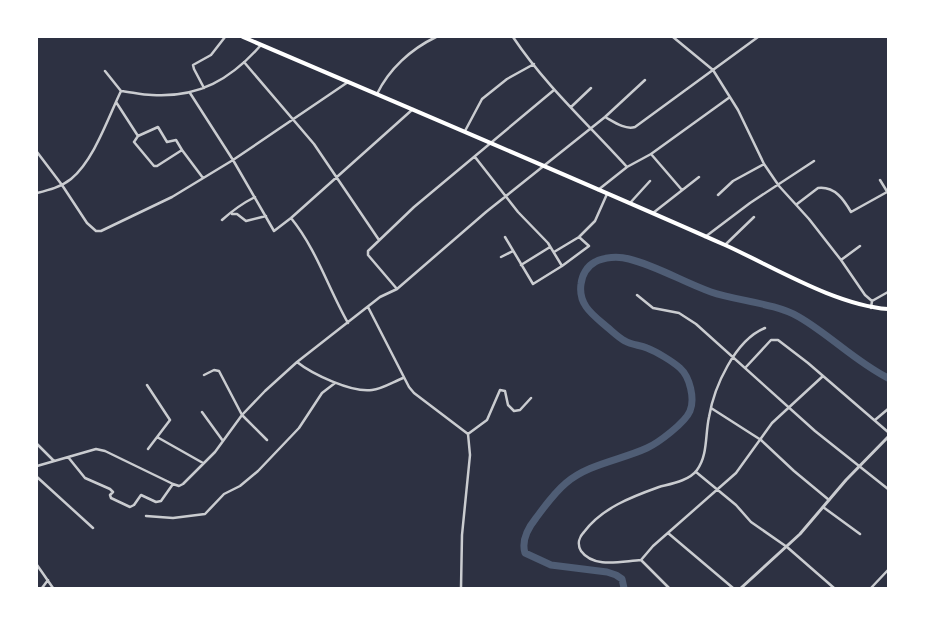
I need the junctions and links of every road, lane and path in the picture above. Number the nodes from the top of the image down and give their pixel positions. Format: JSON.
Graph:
{"nodes":[{"id":1,"x":225,"y":37,"type":"edge"},
{"id":2,"x":243,"y":37,"type":"edge"},
{"id":3,"x":436,"y":37,"type":"edge"},
{"id":4,"x":513,"y":37,"type":"edge"},
{"id":5,"x":673,"y":37,"type":"edge"},
{"id":6,"x":758,"y":37,"type":"edge"},
{"id":7,"x":261,"y":45,"type":"junction"},
{"id":8,"x":244,"y":62,"type":"junction"},
{"id":9,"x":534,"y":64,"type":"junction"},
{"id":10,"x":105,"y":70,"type":"dead end"},
{"id":11,"x":712,"y":70,"type":"junction"},
{"id":12,"x":645,"y":80,"type":"dead end"},
{"id":13,"x":349,"y":82,"type":"junction"},
{"id":14,"x":204,"y":88,"type":"junction"},
{"id":15,"x":591,"y":88,"type":"dead end"},
{"id":16,"x":554,"y":90,"type":"junction"},
{"id":17,"x":121,"y":91,"type":"junction"},
{"id":18,"x":190,"y":93,"type":"junction"},
{"id":19,"x":377,"y":94,"type":"junction"},
{"id":20,"x":730,"y":97,"type":"junction"},
{"id":21,"x":116,"y":102,"type":"junction"},
{"id":22,"x":571,"y":107,"type":"junction"},
{"id":23,"x":413,"y":109,"type":"junction"},
{"id":24,"x":605,"y":117,"type":"junction"},
{"id":25,"x":294,"y":118,"type":"junction"},
{"id":26,"x":591,"y":128,"type":"junction"},
{"id":27,"x":465,"y":131,"type":"junction"},
{"id":28,"x":138,"y":136,"type":"junction"},
{"id":29,"x":492,"y":142,"type":"junction"},
{"id":30,"x":182,"y":150,"type":"junction"},
{"id":31,"x":37,"y":152,"type":"edge"},
{"id":32,"x":651,"y":154,"type":"junction"},
{"id":33,"x":475,"y":157,"type":"junction"},
{"id":34,"x":233,"y":160,"type":"junction"},
{"id":35,"x":814,"y":161,"type":"dead end"},
{"id":36,"x":764,"y":164,"type":"junction"},
{"id":37,"x":543,"y":165,"type":"junction"},
{"id":38,"x":626,"y":167,"type":"junction"},
{"id":39,"x":336,"y":176,"type":"junction"},
{"id":40,"x":699,"y":177,"type":"dead end"},
{"id":41,"x":203,"y":178,"type":"junction"},
{"id":42,"x":650,"y":180,"type":"dead end"},
{"id":43,"x":880,"y":180,"type":"dead end"},
{"id":44,"x":62,"y":185,"type":"junction"},
{"id":45,"x":779,"y":186,"type":"junction"},
{"id":46,"x":598,"y":190,"type":"junction"},
{"id":47,"x":682,"y":190,"type":"junction"},
{"id":48,"x":888,"y":192,"type":"edge"},
{"id":49,"x":37,"y":193,"type":"edge"},
{"id":50,"x":607,"y":194,"type":"junction"},
{"id":51,"x":718,"y":195,"type":"dead end"},
{"id":52,"x":507,"y":196,"type":"junction"},
{"id":53,"x":255,"y":197,"type":"junction"},
{"id":54,"x":629,"y":203,"type":"junction"},
{"id":55,"x":797,"y":204,"type":"junction"},
{"id":56,"x":231,"y":214,"type":"junction"},
{"id":57,"x":653,"y":214,"type":"junction"},
{"id":58,"x":266,"y":216,"type":"junction"},
{"id":59,"x":754,"y":217,"type":"dead end"},
{"id":60,"x":292,"y":218,"type":"junction"},
{"id":61,"x":222,"y":220,"type":"dead end"},
{"id":62,"x":505,"y":237,"type":"dead end"},
{"id":63,"x":579,"y":237,"type":"junction"},
{"id":64,"x":705,"y":237,"type":"junction"},
{"id":65,"x":379,"y":240,"type":"junction"},
{"id":66,"x":725,"y":245,"type":"junction"},
{"id":67,"x":860,"y":246,"type":"dead end"},
{"id":68,"x":550,"y":247,"type":"junction"},
{"id":69,"x":513,"y":251,"type":"junction"},
{"id":70,"x":554,"y":252,"type":"junction"},
{"id":71,"x":501,"y":257,"type":"dead end"},
{"id":72,"x":841,"y":260,"type":"junction"},
{"id":73,"x":521,"y":265,"type":"junction"},
{"id":74,"x":562,"y":266,"type":"junction"},
{"id":75,"x":397,"y":289,"type":"junction"},
{"id":76,"x":888,"y":292,"type":"edge"},
{"id":77,"x":637,"y":294,"type":"dead end"},
{"id":78,"x":872,"y":302,"type":"junction"},
{"id":79,"x":368,"y":307,"type":"junction"},
{"id":80,"x":871,"y":308,"type":"junction"},
{"id":81,"x":888,"y":309,"type":"edge"},
{"id":82,"x":348,"y":323,"type":"junction"},
{"id":83,"x":765,"y":328,"type":"dead end"},
{"id":84,"x":733,"y":358,"type":"junction"},
{"id":85,"x":297,"y":362,"type":"junction"},
{"id":86,"x":746,"y":367,"type":"junction"},
{"id":87,"x":204,"y":375,"type":"dead end"},
{"id":88,"x":822,"y":376,"type":"junction"},
{"id":89,"x":403,"y":378,"type":"junction"},
{"id":90,"x":335,"y":383,"type":"junction"},
{"id":91,"x":147,"y":385,"type":"dead end"},
{"id":92,"x":531,"y":398,"type":"dead end"},
{"id":93,"x":790,"y":407,"type":"junction"},
{"id":94,"x":711,"y":408,"type":"junction"},
{"id":95,"x":888,"y":409,"type":"edge"},
{"id":96,"x":202,"y":412,"type":"dead end"},
{"id":97,"x":242,"y":415,"type":"junction"},
{"id":98,"x":875,"y":420,"type":"junction"},
{"id":99,"x":888,"y":432,"type":"edge"},
{"id":100,"x":468,"y":434,"type":"junction"},
{"id":101,"x":158,"y":437,"type":"junction"},
{"id":102,"x":888,"y":437,"type":"edge"},
{"id":103,"x":267,"y":440,"type":"dead end"},
{"id":104,"x":761,"y":440,"type":"junction"},
{"id":105,"x":223,"y":441,"type":"junction"},
{"id":106,"x":37,"y":444,"type":"edge"},
{"id":107,"x":148,"y":449,"type":"dead end"},
{"id":108,"x":68,"y":457,"type":"junction"},
{"id":109,"x":54,"y":461,"type":"junction"},
{"id":110,"x":202,"y":463,"type":"junction"},
{"id":111,"x":37,"y":466,"type":"edge"},
{"id":112,"x":861,"y":466,"type":"junction"},
{"id":113,"x":696,"y":472,"type":"junction"},
{"id":114,"x":37,"y":477,"type":"edge"},
{"id":115,"x":173,"y":484,"type":"junction"},
{"id":116,"x":717,"y":489,"type":"junction"},
{"id":117,"x":888,"y":489,"type":"edge"},
{"id":118,"x":829,"y":500,"type":"junction"},
{"id":119,"x":823,"y":507,"type":"junction"},
{"id":120,"x":146,"y":516,"type":"dead end"},
{"id":121,"x":93,"y":528,"type":"dead end"},
{"id":122,"x":668,"y":533,"type":"junction"},
{"id":123,"x":860,"y":534,"type":"dead end"},
{"id":124,"x":787,"y":547,"type":"junction"},
{"id":125,"x":641,"y":560,"type":"junction"},
{"id":126,"x":37,"y":565,"type":"edge"},
{"id":127,"x":888,"y":570,"type":"edge"},
{"id":128,"x":48,"y":580,"type":"junction"},
{"id":129,"x":42,"y":588,"type":"edge"},
{"id":130,"x":53,"y":588,"type":"edge"},
{"id":131,"x":461,"y":588,"type":"edge"},
{"id":132,"x":669,"y":588,"type":"edge"},
{"id":133,"x":733,"y":588,"type":"edge"},
{"id":134,"x":741,"y":588,"type":"edge"},
{"id":135,"x":832,"y":588,"type":"edge"},
{"id":136,"x":871,"y":588,"type":"edge"}],
"edges":[{"from":1,"to":14,"type":"street"},
{"from":2,"to":7,"type":"highway"},
{"from":3,"to":19,"type":"street"},
{"from":4,"to":9,"type":"street"},
{"from":5,"to":11,"type":"street"},
{"from":6,"to":11,"type":"street"},
{"from":7,"to":8,"type":"street"},
{"from":7,"to":13,"type":"highway"},
{"from":8,"to":14,"type":"street"},
{"from":8,"to":25,"type":"street"},
{"from":9,"to":16,"type":"street"},
{"from":9,"to":27,"type":"street"},
{"from":10,"to":17,"type":"street"},
{"from":11,"to":20,"type":"street"},
{"from":11,"to":24,"type":"street"},
{"from":12,"to":24,"type":"street"},
{"from":13,"to":19,"type":"highway"},
{"from":13,"to":25,"type":"street"},
{"from":14,"to":18,"type":"street"},
{"from":15,"to":22,"type":"street"},
{"from":16,"to":22,"type":"street"},
{"from":16,"to":29,"type":"street"},
{"from":17,"to":18,"type":"street"},
{"from":17,"to":21,"type":"street"},
{"from":18,"to":34,"type":"street"},
{"from":19,"to":23,"type":"highway"},
{"from":20,"to":32,"type":"street"},
{"from":20,"to":36,"type":"street"},
{"from":21,"to":28,"type":"street"},
{"from":21,"to":44,"type":"street"},
{"from":22,"to":26,"type":"street"},
{"from":23,"to":27,"type":"highway"},
{"from":23,"to":39,"type":"street"},
{"from":24,"to":26,"type":"street"},
{"from":25,"to":34,"type":"street"},
{"from":25,"to":39,"type":"street"},
{"from":26,"to":37,"type":"street"},
{"from":26,"to":38,"type":"street"},
{"from":27,"to":29,"type":"highway"},
{"from":28,"to":30,"type":"street"},
{"from":28,"to":30,"type":"street"},
{"from":29,"to":33,"type":"street"},
{"from":29,"to":37,"type":"highway"},
{"from":30,"to":41,"type":"street"},
{"from":31,"to":44,"type":"street"},
{"from":32,"to":38,"type":"street"},
{"from":32,"to":47,"type":"street"},
{"from":33,"to":52,"type":"street"},
{"from":33,"to":65,"type":"street"},
{"from":34,"to":41,"type":"street"},
{"from":34,"to":53,"type":"street"},
{"from":35,"to":45,"type":"street"},
{"from":36,"to":45,"type":"street"},
{"from":36,"to":51,"type":"street"},
{"from":37,"to":46,"type":"highway"},
{"from":37,"to":52,"type":"street"},
{"from":38,"to":46,"type":"street"},
{"from":39,"to":60,"type":"street"},
{"from":39,"to":65,"type":"street"},
{"from":40,"to":47,"type":"street"},
{"from":41,"to":44,"type":"street"},
{"from":42,"to":54,"type":"street"},
{"from":43,"to":48,"type":"street"},
{"from":44,"to":49,"type":"street"},
{"from":45,"to":55,"type":"street"},
{"from":45,"to":64,"type":"street"},
{"from":46,"to":50,"type":"highway"},
{"from":47,"to":57,"type":"street"},
{"from":48,"to":55,"type":"street"},
{"from":50,"to":54,"type":"highway"},
{"from":50,"to":63,"type":"street"},
{"from":52,"to":68,"type":"street"},
{"from":52,"to":75,"type":"street"},
{"from":53,"to":56,"type":"street"},
{"from":53,"to":58,"type":"street"},
{"from":54,"to":57,"type":"highway"},
{"from":55,"to":72,"type":"street"},
{"from":56,"to":58,"type":"street"},
{"from":56,"to":61,"type":"street"},
{"from":57,"to":64,"type":"highway"},
{"from":58,"to":60,"type":"street"},
{"from":59,"to":66,"type":"street"},
{"from":60,"to":82,"type":"street"},
{"from":62,"to":69,"type":"street"},
{"from":63,"to":70,"type":"street"},
{"from":63,"to":74,"type":"street"},
{"from":64,"to":66,"type":"highway"},
{"from":65,"to":75,"type":"street"},
{"from":66,"to":80,"type":"highway"},
{"from":67,"to":72,"type":"street"},
{"from":68,"to":70,"type":"street"},
{"from":68,"to":73,"type":"street"},
{"from":69,"to":71,"type":"street"},
{"from":69,"to":73,"type":"street"},
{"from":70,"to":74,"type":"street"},
{"from":72,"to":78,"type":"street"},
{"from":73,"to":74,"type":"street"},
{"from":75,"to":79,"type":"street"},
{"from":76,"to":78,"type":"street"},
{"from":77,"to":84,"type":"street"},
{"from":78,"to":80,"type":"street"},
{"from":79,"to":82,"type":"street"},
{"from":79,"to":89,"type":"street"},
{"from":80,"to":81,"type":"highway"},
{"from":82,"to":85,"type":"street"},
{"from":83,"to":84,"type":"street"},
{"from":84,"to":86,"type":"street"},
{"from":84,"to":94,"type":"street"},
{"from":85,"to":90,"type":"street"},
{"from":85,"to":97,"type":"street"},
{"from":86,"to":88,"type":"street"},
{"from":86,"to":93,"type":"street"},
{"from":87,"to":97,"type":"street"},
{"from":88,"to":93,"type":"street"},
{"from":88,"to":98,"type":"street"},
{"from":89,"to":90,"type":"street"},
{"from":89,"to":100,"type":"street"},
{"from":90,"to":120,"type":"street"},
{"from":91,"to":101,"type":"street"},
{"from":92,"to":100,"type":"street"},
{"from":93,"to":104,"type":"street"},
{"from":93,"to":112,"type":"street"},
{"from":94,"to":104,"type":"street"},
{"from":94,"to":113,"type":"street"},
{"from":95,"to":98,"type":"street"},
{"from":96,"to":105,"type":"street"},
{"from":97,"to":103,"type":"street"},
{"from":97,"to":105,"type":"street"},
{"from":98,"to":99,"type":"street"},
{"from":100,"to":131,"type":"street"},
{"from":101,"to":107,"type":"street"},
{"from":101,"to":110,"type":"street"},
{"from":102,"to":112,"type":"street"},
{"from":104,"to":116,"type":"street"},
{"from":104,"to":118,"type":"street"},
{"from":105,"to":110,"type":"street"},
{"from":106,"to":109,"type":"street"},
{"from":108,"to":109,"type":"street"},
{"from":108,"to":115,"type":"street"},
{"from":108,"to":115,"type":"street"},
{"from":109,"to":111,"type":"street"},
{"from":110,"to":115,"type":"street"},
{"from":112,"to":117,"type":"street"},
{"from":112,"to":118,"type":"street"},
{"from":113,"to":116,"type":"street"},
{"from":113,"to":125,"type":"street"},
{"from":114,"to":121,"type":"street"},
{"from":116,"to":122,"type":"street"},
{"from":116,"to":124,"type":"street"},
{"from":118,"to":119,"type":"street"},
{"from":119,"to":123,"type":"street"},
{"from":119,"to":124,"type":"street"},
{"from":122,"to":125,"type":"street"},
{"from":122,"to":133,"type":"street"},
{"from":124,"to":134,"type":"street"},
{"from":124,"to":135,"type":"street"},
{"from":125,"to":132,"type":"street"},
{"from":126,"to":128,"type":"street"},
{"from":127,"to":136,"type":"street"},
{"from":128,"to":129,"type":"street"},
{"from":128,"to":130,"type":"street"}]}
